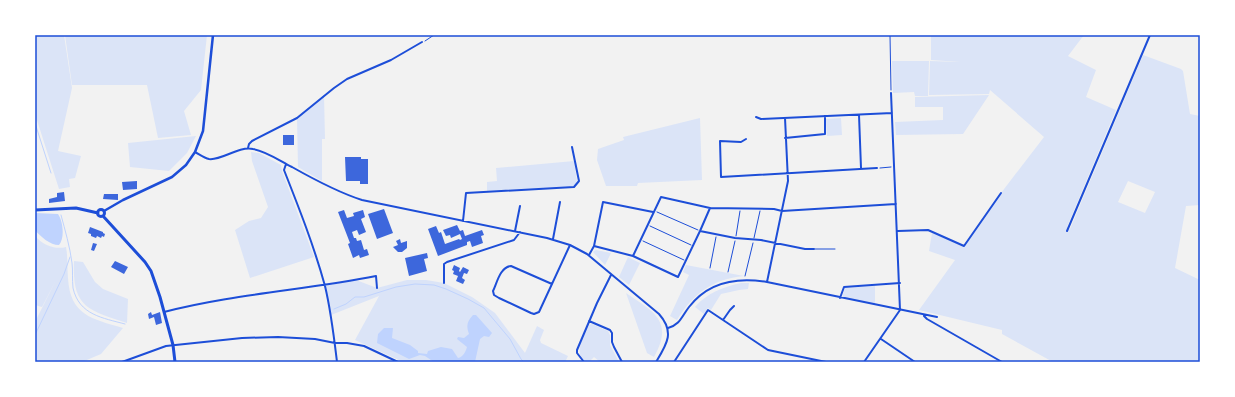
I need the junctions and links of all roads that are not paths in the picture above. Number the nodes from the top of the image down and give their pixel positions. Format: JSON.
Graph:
{"nodes":[{"id":1,"x":213,"y":35,"type":"edge"},
{"id":2,"x":1150,"y":35,"type":"edge"},
{"id":3,"x":422,"y":42,"type":"road end"},
{"id":4,"x":891,"y":93,"type":"road end"},
{"id":5,"x":892,"y":113,"type":"junction"},
{"id":6,"x":859,"y":115,"type":"junction"},
{"id":7,"x":825,"y":116,"type":"junction"},
{"id":8,"x":756,"y":117,"type":"dead end"},
{"id":9,"x":785,"y":118,"type":"junction"},
{"id":10,"x":785,"y":138,"type":"junction"},
{"id":11,"x":746,"y":139,"type":"dead end"},
{"id":12,"x":572,"y":147,"type":"dead end"},
{"id":13,"x":248,"y":148,"type":"junction"},
{"id":14,"x":195,"y":152,"type":"junction"},
{"id":15,"x":286,"y":164,"type":"junction"},
{"id":16,"x":861,"y":168,"type":"junction"},
{"id":17,"x":877,"y":168,"type":"road end"},
{"id":18,"x":787,"y":173,"type":"junction"},
{"id":19,"x":1002,"y":193,"type":"dead end"},
{"id":20,"x":560,"y":202,"type":"dead end"},
{"id":21,"x":896,"y":204,"type":"junction"},
{"id":22,"x":520,"y":206,"type":"dead end"},
{"id":23,"x":710,"y":208,"type":"junction"},
{"id":24,"x":35,"y":210,"type":"edge"},
{"id":25,"x":782,"y":210,"type":"junction"},
{"id":26,"x":104,"y":211,"type":"junction"},
{"id":27,"x":654,"y":212,"type":"junction"},
{"id":28,"x":98,"y":213,"type":"junction"},
{"id":29,"x":103,"y":216,"type":"junction"},
{"id":30,"x":463,"y":221,"type":"junction"},
{"id":31,"x":515,"y":231,"type":"junction"},
{"id":32,"x":700,"y":231,"type":"junction"},
{"id":33,"x":898,"y":231,"type":"junction"},
{"id":34,"x":1067,"y":231,"type":"dead end"},
{"id":35,"x":520,"y":232,"type":"junction"},
{"id":36,"x":553,"y":239,"type":"junction"},
{"id":37,"x":775,"y":242,"type":"junction"},
{"id":38,"x":570,"y":244,"type":"junction"},
{"id":39,"x":594,"y":246,"type":"junction"},
{"id":40,"x":814,"y":249,"type":"joint"},
{"id":41,"x":835,"y":249,"type":"dead end"},
{"id":42,"x":588,"y":255,"type":"junction"},
{"id":43,"x":633,"y":256,"type":"junction"},
{"id":44,"x":611,"y":274,"type":"junction"},
{"id":45,"x":767,"y":282,"type":"junction"},
{"id":46,"x":444,"y":283,"type":"dead end"},
{"id":47,"x":552,"y":284,"type":"junction"},
{"id":48,"x":900,"y":284,"type":"junction"},
{"id":49,"x":324,"y":286,"type":"junction"},
{"id":50,"x":377,"y":288,"type":"dead end"},
{"id":51,"x":840,"y":298,"type":"junction"},
{"id":52,"x":734,"y":306,"type":"dead end"},
{"id":53,"x":900,"y":310,"type":"junction"},
{"id":54,"x":164,"y":312,"type":"junction"},
{"id":55,"x":923,"y":315,"type":"junction"},
{"id":56,"x":937,"y":317,"type":"dead end"},
{"id":57,"x":723,"y":320,"type":"junction"},
{"id":58,"x":589,"y":321,"type":"junction"},
{"id":59,"x":668,"y":328,"type":"junction"},
{"id":60,"x":881,"y":339,"type":"junction"},
{"id":61,"x":335,"y":343,"type":"junction"},
{"id":62,"x":173,"y":345,"type":"junction"},
{"id":63,"x":657,"y":361,"type":"edge"},
{"id":64,"x":122,"y":362,"type":"edge"},
{"id":65,"x":175,"y":362,"type":"edge"},
{"id":66,"x":338,"y":362,"type":"edge"},
{"id":67,"x":398,"y":362,"type":"edge"},
{"id":68,"x":584,"y":362,"type":"edge"},
{"id":69,"x":622,"y":362,"type":"edge"},
{"id":70,"x":674,"y":362,"type":"edge"},
{"id":71,"x":826,"y":362,"type":"edge"},
{"id":72,"x":864,"y":362,"type":"edge"},
{"id":73,"x":915,"y":362,"type":"edge"},
{"id":74,"x":1002,"y":362,"type":"edge"}],
"edges":[{"from":1,"to":14,"type":"street"},
{"from":2,"to":34,"type":"street"},
{"from":3,"to":13,"type":"street"},
{"from":4,"to":5,"type":"street"},
{"from":5,"to":6,"type":"street"},
{"from":5,"to":21,"type":"street"},
{"from":6,"to":7,"type":"street"},
{"from":6,"to":16,"type":"street"},
{"from":7,"to":9,"type":"street"},
{"from":7,"to":10,"type":"street"},
{"from":8,"to":9,"type":"street"},
{"from":9,"to":10,"type":"street"},
{"from":10,"to":18,"type":"street"},
{"from":11,"to":18,"type":"street"},
{"from":12,"to":30,"type":"street"},
{"from":13,"to":14,"type":"street"},
{"from":13,"to":15,"type":"street"},
{"from":14,"to":26,"type":"street"},
{"from":15,"to":30,"type":"street"},
{"from":15,"to":49,"type":"street"},
{"from":16,"to":17,"type":"street"},
{"from":16,"to":18,"type":"street"},
{"from":18,"to":25,"type":"street"},
{"from":19,"to":33,"type":"street"},
{"from":20,"to":36,"type":"street"},
{"from":21,"to":25,"type":"street"},
{"from":21,"to":33,"type":"street"},
{"from":22,"to":31,"type":"street"},
{"from":23,"to":25,"type":"street"},
{"from":23,"to":27,"type":"street"},
{"from":23,"to":32,"type":"street"},
{"from":24,"to":28,"type":"main road"},
{"from":25,"to":37,"type":"street"},
{"from":26,"to":28,"type":"main road"},
{"from":26,"to":29,"type":"main road"},
{"from":27,"to":39,"type":"street"},
{"from":27,"to":43,"type":"street"},
{"from":28,"to":29,"type":"main road"},
{"from":29,"to":54,"type":"main road"},
{"from":30,"to":31,"type":"street"},
{"from":31,"to":35,"type":"street"},
{"from":32,"to":37,"type":"street"},
{"from":32,"to":43,"type":"street"},
{"from":33,"to":48,"type":"street"},
{"from":35,"to":36,"type":"street"},
{"from":35,"to":46,"type":"street"},
{"from":36,"to":38,"type":"street"},
{"from":37,"to":40,"type":"street"},
{"from":37,"to":45,"type":"street"},
{"from":38,"to":42,"type":"street"},
{"from":38,"to":47,"type":"street"},
{"from":39,"to":42,"type":"street"},
{"from":39,"to":43,"type":"street"},
{"from":40,"to":41,"type":"lane"},
{"from":42,"to":44,"type":"street"},
{"from":44,"to":58,"type":"street"},
{"from":44,"to":59,"type":"street"},
{"from":45,"to":51,"type":"street"},
{"from":45,"to":59,"type":"street"},
{"from":47,"to":47,"type":"street"},
{"from":48,"to":51,"type":"street"},
{"from":48,"to":53,"type":"street"},
{"from":49,"to":50,"type":"street"},
{"from":49,"to":54,"type":"street"},
{"from":49,"to":61,"type":"street"},
{"from":51,"to":53,"type":"street"},
{"from":52,"to":57,"type":"street"},
{"from":53,"to":55,"type":"street"},
{"from":53,"to":60,"type":"street"},
{"from":54,"to":62,"type":"main road"},
{"from":55,"to":56,"type":"street"},
{"from":55,"to":74,"type":"street"},
{"from":57,"to":70,"type":"street"},
{"from":57,"to":71,"type":"street"},
{"from":58,"to":68,"type":"street"},
{"from":58,"to":69,"type":"street"},
{"from":59,"to":63,"type":"street"},
{"from":60,"to":72,"type":"street"},
{"from":60,"to":73,"type":"street"},
{"from":61,"to":62,"type":"street"},
{"from":61,"to":66,"type":"street"},
{"from":61,"to":67,"type":"street"},
{"from":62,"to":64,"type":"street"},
{"from":62,"to":65,"type":"main road"}]}
